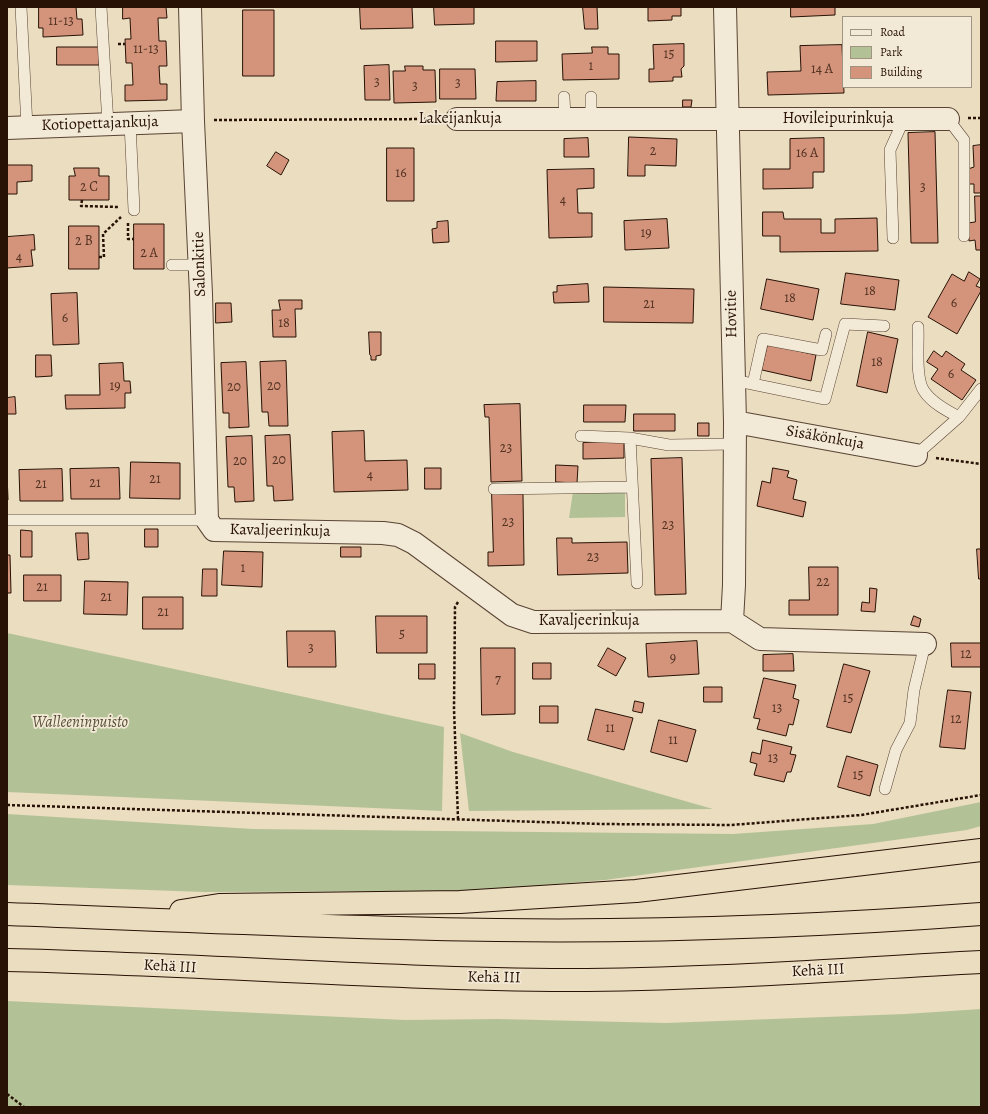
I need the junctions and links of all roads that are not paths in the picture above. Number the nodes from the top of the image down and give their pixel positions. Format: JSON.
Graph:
{"nodes":[{"id":1,"x":21,"y":7,"type":"edge"},
{"id":2,"x":101,"y":7,"type":"edge"},
{"id":3,"x":190,"y":7,"type":"edge"},
{"id":4,"x":725,"y":7,"type":"edge"},
{"id":5,"x":564,"y":97,"type":"dead end"},
{"id":6,"x":565,"y":118,"type":"junction"},
{"id":7,"x":457,"y":119,"type":"road end"},
{"id":8,"x":727,"y":119,"type":"junction"},
{"id":9,"x":904,"y":119,"type":"junction"},
{"id":10,"x":948,"y":119,"type":"joint"},
{"id":11,"x":193,"y":120,"type":"junction"},
{"id":12,"x":130,"y":123,"type":"junction"},
{"id":13,"x":108,"y":124,"type":"junction"},
{"id":14,"x":17,"y":127,"type":"edge"},
{"id":15,"x":134,"y":209,"type":"road end"},
{"id":16,"x":964,"y":236,"type":"dead end"},
{"id":17,"x":893,"y":238,"type":"dead end"},
{"id":18,"x":172,"y":265,"type":"dead end"},
{"id":19,"x":200,"y":265,"type":"junction"},
{"id":20,"x":884,"y":326,"type":"dead end"},
{"id":21,"x":918,"y":327,"type":"dead end"},
{"id":22,"x":826,"y":334,"type":"dead end"},
{"id":23,"x":743,"y":382,"type":"junction"},
{"id":24,"x":981,"y":389,"type":"edge"},
{"id":25,"x":959,"y":418,"type":"junction"},
{"id":26,"x":735,"y":422,"type":"junction"},
{"id":27,"x":581,"y":436,"type":"dead end"},
{"id":28,"x":630,"y":438,"type":"junction"},
{"id":29,"x":735,"y":444,"type":"junction"},
{"id":30,"x":916,"y":455,"type":"joint"},
{"id":31,"x":632,"y":488,"type":"junction"},
{"id":32,"x":494,"y":489,"type":"dead end"},
{"id":33,"x":7,"y":520,"type":"edge"},
{"id":34,"x":207,"y":520,"type":"junction"},
{"id":35,"x":637,"y":583,"type":"dead end"},
{"id":36,"x":732,"y":621,"type":"junction"},
{"id":37,"x":925,"y":644,"type":"joint"},
{"id":38,"x":885,"y":788,"type":"dead end"},
{"id":39,"x":981,"y":850,"type":"edge"},
{"id":40,"x":7,"y":914,"type":"edge"},
{"id":41,"x":981,"y":914,"type":"edge"},
{"id":42,"x":135,"y":919,"type":"junction"},
{"id":43,"x":7,"y":960,"type":"edge"},
{"id":44,"x":981,"y":962,"type":"edge"}],
"edges":[{"from":1,"to":14,"type":"lane"},
{"from":2,"to":13,"type":"lane"},
{"from":3,"to":11,"type":"street","name":"Salonkitie"},
{"from":4,"to":8,"type":"street","name":"Hovitie"},
{"from":5,"to":6,"type":"lane"},
{"from":6,"to":7,"type":"street","name":"Lakeijankuja"},
{"from":6,"to":8,"type":"street","name":"Lakeijankuja"},
{"from":8,"to":9,"type":"street","name":"Hovileipurinkuja"},
{"from":8,"to":23,"type":"street","name":"Hovitie"},
{"from":9,"to":10,"type":"street","name":"Hovileipurinkuja"},
{"from":9,"to":17,"type":"lane"},
{"from":10,"to":16,"type":"lane"},
{"from":11,"to":12,"type":"street","name":"Kotiopettajankuja"},
{"from":11,"to":19,"type":"street","name":"Salonkitie"},
{"from":12,"to":13,"type":"street","name":"Kotiopettajankuja"},
{"from":12,"to":15,"type":"lane"},
{"from":13,"to":14,"type":"street","name":"Kotiopettajankuja"},
{"from":18,"to":19,"type":"lane"},
{"from":19,"to":34,"type":"street","name":"Salonkitie"},
{"from":20,"to":23,"type":"lane"},
{"from":21,"to":25,"type":"lane"},
{"from":22,"to":23,"type":"lane"},
{"from":23,"to":26,"type":"street","name":"Hovitie"},
{"from":24,"to":25,"type":"lane"},
{"from":25,"to":30,"type":"lane"},
{"from":26,"to":29,"type":"street","name":"Hovitie"},
{"from":26,"to":30,"type":"street","name":"Sisäkönkuja"},
{"from":27,"to":28,"type":"lane"},
{"from":28,"to":29,"type":"lane"},
{"from":28,"to":31,"type":"lane"},
{"from":29,"to":36,"type":"street","name":"Hovitie"},
{"from":31,"to":32,"type":"lane"},
{"from":31,"to":35,"type":"lane"},
{"from":33,"to":34,"type":"lane"},
{"from":34,"to":36,"type":"street","name":"Kavaljeerinkuja"},
{"from":36,"to":37,"type":"street"},
{"from":37,"to":38,"type":"lane"},
{"from":39,"to":42,"type":"highway"},
{"from":40,"to":42,"type":"highway"},
{"from":41,"to":42,"type":"highway"},
{"from":43,"to":44,"type":"highway","name":"Kehä III"}]}
